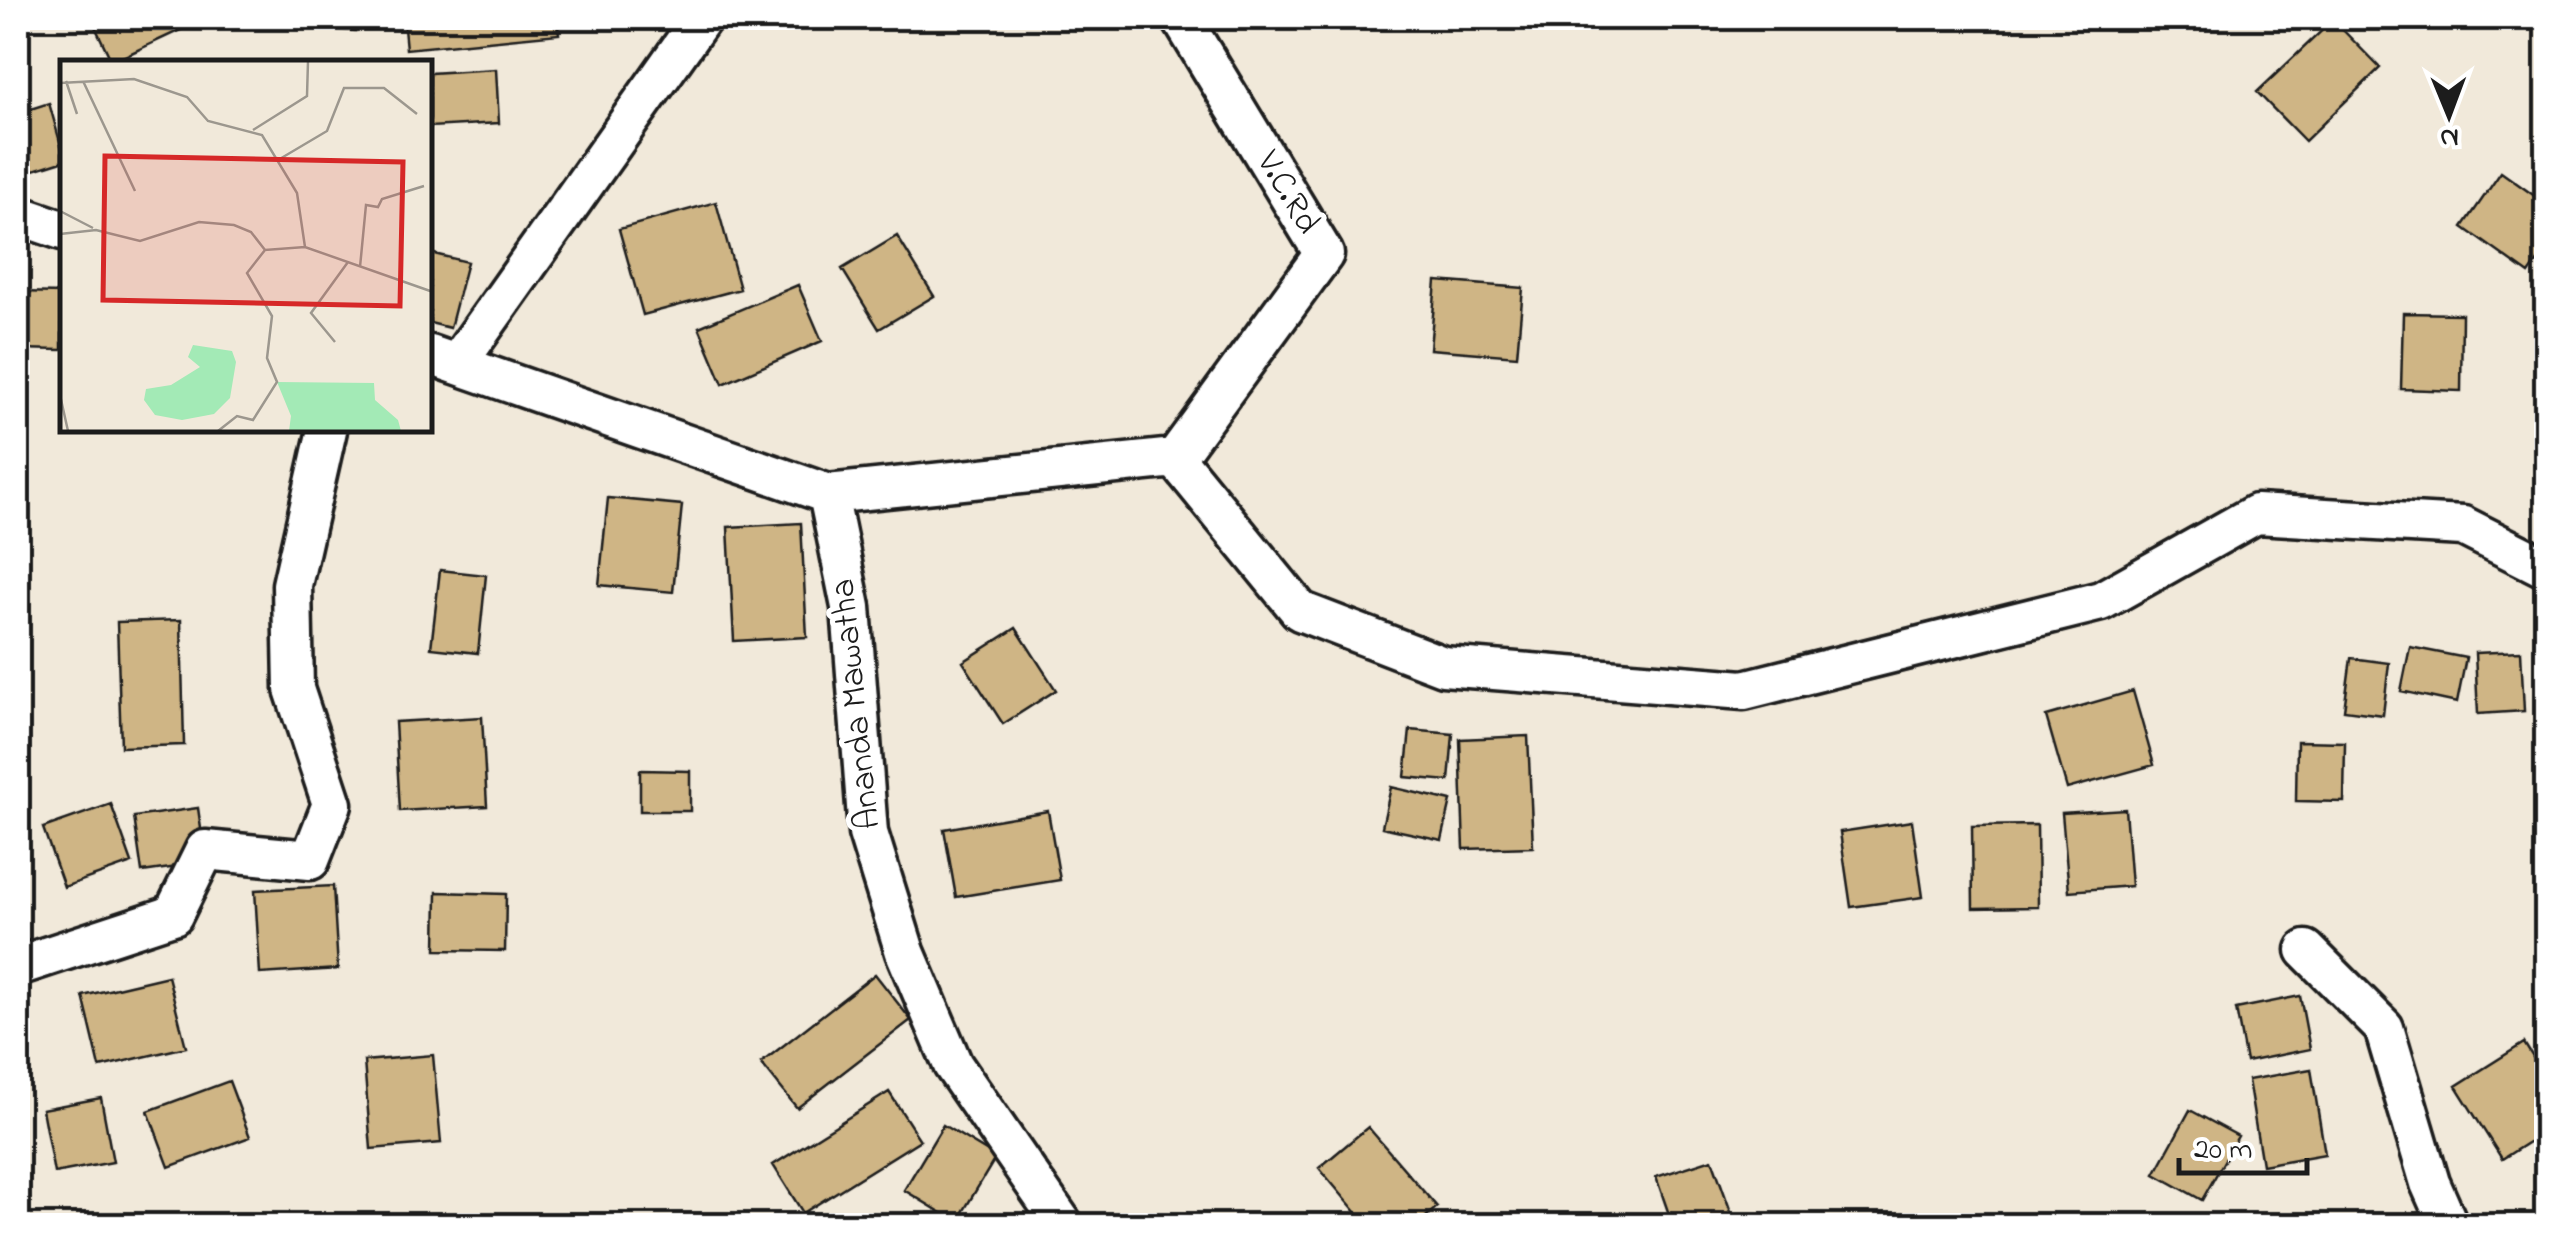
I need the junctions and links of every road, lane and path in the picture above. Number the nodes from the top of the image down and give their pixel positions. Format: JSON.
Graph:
{"nodes":[{"id":1,"x":702,"y":18,"type":"edge"},
{"id":2,"x":1181,"y":18,"type":"edge"},
{"id":3,"x":18,"y":215,"type":"edge"},
{"id":4,"x":60,"y":229,"type":"edge"},
{"id":5,"x":443,"y":359,"type":"edge"},
{"id":6,"x":326,"y":432,"type":"edge"},
{"id":7,"x":1175,"y":458,"type":"junction"},
{"id":8,"x":828,"y":494,"type":"junction"},
{"id":9,"x":2546,"y":568,"type":"edge"},
{"id":10,"x":2306,"y":950,"type":"dead end"},
{"id":11,"x":18,"y":966,"type":"edge"},
{"id":12,"x":1064,"y":1226,"type":"edge"},
{"id":13,"x":2449,"y":1226,"type":"edge"}],
"edges":[{"from":1,"to":5,"type":"street"},
{"from":2,"to":7,"type":"street","name":"V.C.Rd"},
{"from":3,"to":4,"type":"street"},
{"from":5,"to":8,"type":"street"},
{"from":6,"to":11,"type":"street"},
{"from":7,"to":8,"type":"street"},
{"from":7,"to":9,"type":"street"},
{"from":8,"to":12,"type":"street","name":"Ananda Mawatha"},
{"from":10,"to":13,"type":"street"}]}
